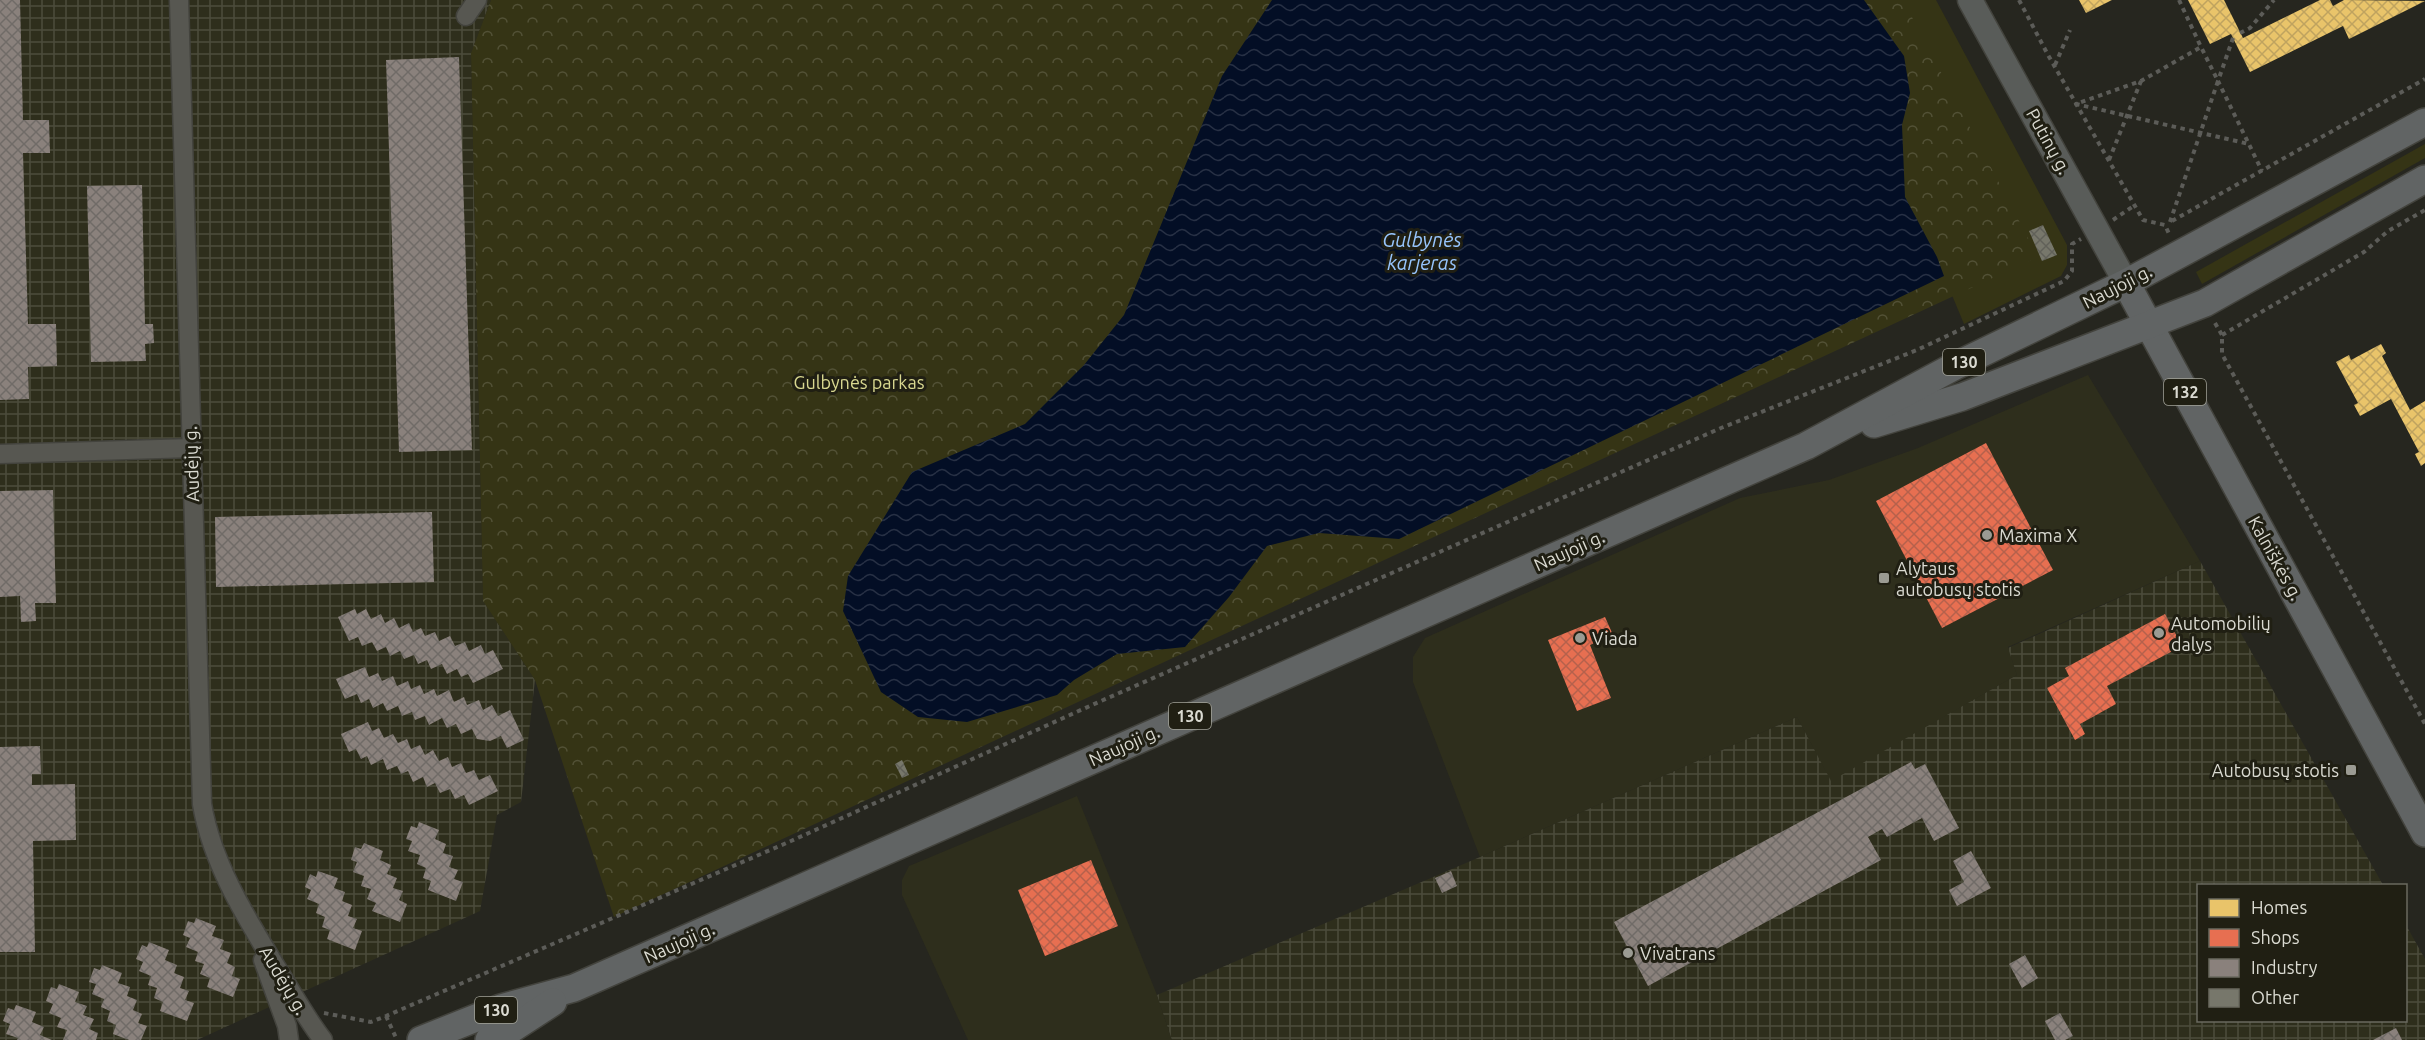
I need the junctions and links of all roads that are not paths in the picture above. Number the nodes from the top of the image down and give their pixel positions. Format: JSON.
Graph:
{"nodes":[{"id":1,"x":178,"y":0,"type":"edge"},
{"id":2,"x":477,"y":0,"type":"edge"},
{"id":3,"x":1970,"y":0,"type":"edge"},
{"id":4,"x":466,"y":16,"type":"dead end"},
{"id":5,"x":2425,"y":122,"type":"edge"},
{"id":6,"x":2425,"y":179,"type":"edge"},
{"id":7,"x":2126,"y":283,"type":"junction"},
{"id":8,"x":2149,"y":325,"type":"junction"},
{"id":9,"x":1806,"y":446,"type":"junction"},
{"id":10,"x":190,"y":448,"type":"junction"},
{"id":11,"x":0,"y":454,"type":"edge"},
{"id":12,"x":2425,"y":833,"type":"edge"},
{"id":13,"x":247,"y":919,"type":"junction"},
{"id":14,"x":574,"y":988,"type":"junction"},
{"id":15,"x":289,"y":1040,"type":"edge"},
{"id":16,"x":323,"y":1040,"type":"edge"},
{"id":17,"x":421,"y":1040,"type":"edge"},
{"id":18,"x":489,"y":1040,"type":"edge"}],
"edges":[{"from":1,"to":10,"type":"street","name":"Audėjų g."},
{"from":2,"to":4,"type":"street"},
{"from":3,"to":7,"type":"main road","name":"Putinų g."},
{"from":5,"to":7,"type":"main road","name":"Naujoji g.","number":"130"},
{"from":6,"to":8,"type":"main road","name":"Naujoji g."},
{"from":7,"to":8,"type":"main road","name":"Kalniškės g.","number":"132"},
{"from":7,"to":9,"type":"main road","name":"Naujoji g.","number":"130"},
{"from":8,"to":9,"type":"main road","name":"Naujoji g."},
{"from":8,"to":12,"type":"main road","name":"Kalniškės g.","number":"132"},
{"from":9,"to":14,"type":"main road","name":"Naujoji g.","number":"130"},
{"from":10,"to":11,"type":"street"},
{"from":10,"to":13,"type":"street","name":"Audėjų g."},
{"from":13,"to":15,"type":"street","name":"Audėjų g."},
{"from":13,"to":16,"type":"street","name":"Audėjų g."},
{"from":14,"to":17,"type":"main road","name":"Naujoji g.","number":"130"},
{"from":14,"to":18,"type":"main road","name":"Naujoji g.","number":"130"}]}
